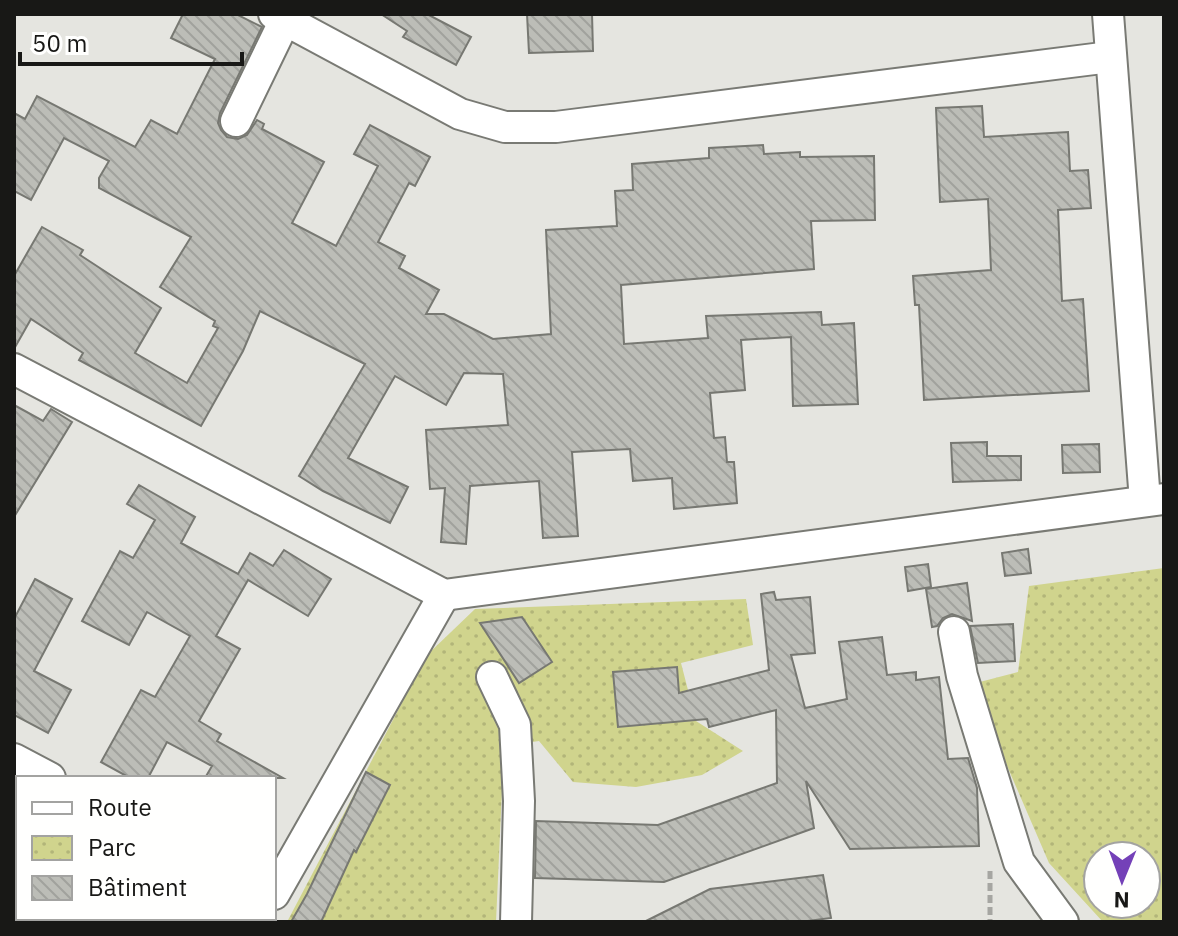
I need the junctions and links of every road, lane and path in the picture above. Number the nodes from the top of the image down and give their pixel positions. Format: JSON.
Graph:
{"nodes":[{"id":1,"x":1108,"y":14,"type":"edge"},
{"id":2,"x":279,"y":17,"type":"edge"},
{"id":3,"x":1110,"y":57,"type":"junction"},
{"id":4,"x":236,"y":121,"type":"dead end"},
{"id":5,"x":14,"y":369,"type":"edge"},
{"id":6,"x":1154,"y":500,"type":"edge"},
{"id":7,"x":444,"y":595,"type":"junction"},
{"id":8,"x":954,"y":632,"type":"dead end"},
{"id":9,"x":492,"y":677,"type":"dead end"},
{"id":10,"x":14,"y":759,"type":"edge"},
{"id":11,"x":46,"y":776,"type":"edge"},
{"id":12,"x":276,"y":890,"type":"edge"},
{"id":13,"x":516,"y":922,"type":"edge"},
{"id":14,"x":1063,"y":922,"type":"edge"}],
"edges":[{"from":1,"to":3,"type":"street"},
{"from":2,"to":3,"type":"street"},
{"from":2,"to":4,"type":"street"},
{"from":3,"to":6,"type":"street"},
{"from":5,"to":7,"type":"street"},
{"from":6,"to":7,"type":"street"},
{"from":7,"to":12,"type":"street"},
{"from":8,"to":14,"type":"street"},
{"from":9,"to":13,"type":"street"},
{"from":10,"to":11,"type":"street"}]}
